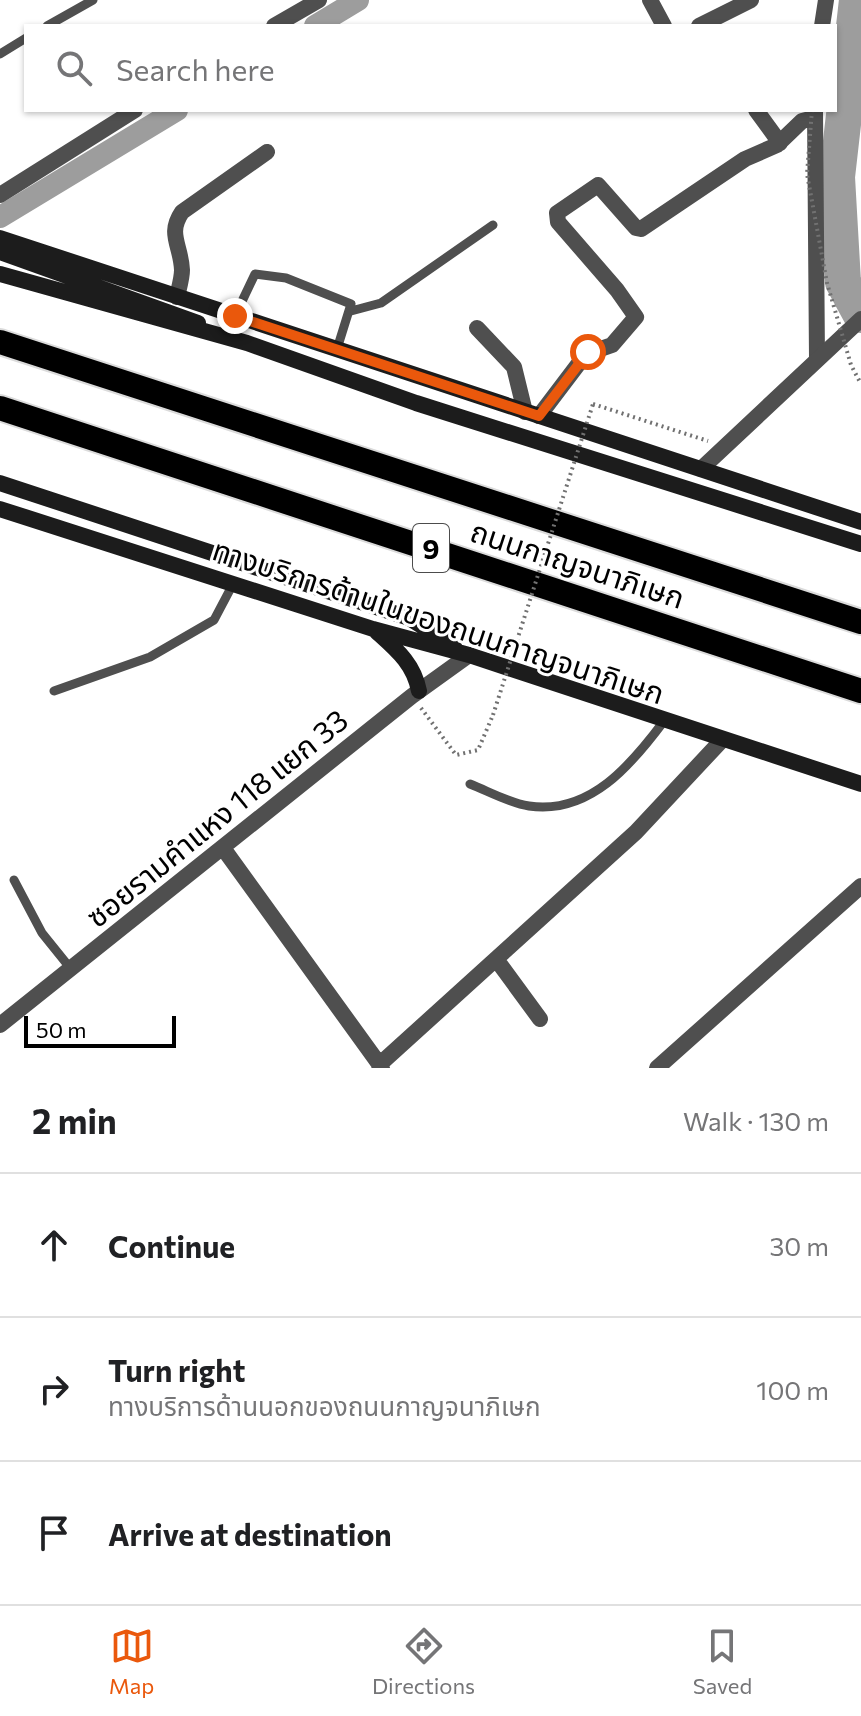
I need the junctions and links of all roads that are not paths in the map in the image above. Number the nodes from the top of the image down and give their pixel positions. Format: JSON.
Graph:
{"nodes":[{"id":1,"x":93,"y":0,"type":"edge"},
{"id":2,"x":319,"y":0,"type":"edge"},
{"id":3,"x":650,"y":0,"type":"edge"},
{"id":4,"x":751,"y":0,"type":"edge"},
{"id":5,"x":826,"y":0,"type":"edge"},
{"id":6,"x":51,"y":24,"type":"edge"},
{"id":7,"x":277,"y":24,"type":"edge"},
{"id":8,"x":663,"y":24,"type":"edge"},
{"id":9,"x":703,"y":24,"type":"edge"},
{"id":10,"x":822,"y":24,"type":"edge"},
{"id":11,"x":24,"y":39,"type":"edge"},
{"id":12,"x":0,"y":54,"type":"edge"},
{"id":13,"x":132,"y":112,"type":"edge"},
{"id":14,"x":757,"y":112,"type":"edge"},
{"id":15,"x":814,"y":115,"type":"edge"},
{"id":16,"x":780,"y":143,"type":"junction"},
{"id":17,"x":267,"y":152,"type":"dead end"},
{"id":18,"x":0,"y":195,"type":"edge"},
{"id":19,"x":493,"y":225,"type":"dead end"},
{"id":20,"x":0,"y":238,"type":"edge"},
{"id":21,"x":14,"y":252,"type":"edge"},
{"id":22,"x":0,"y":274,"type":"edge"},
{"id":23,"x":177,"y":297,"type":"junction"},
{"id":24,"x":351,"y":311,"type":"junction"},
{"id":25,"x":235,"y":316,"type":"junction"},
{"id":26,"x":861,"y":319,"type":"edge"},
{"id":27,"x":477,"y":328,"type":"dead end"},
{"id":28,"x":0,"y":342,"type":"edge"},
{"id":29,"x":247,"y":343,"type":"junction"},
{"id":30,"x":337,"y":349,"type":"junction"},
{"id":31,"x":817,"y":359,"type":"junction"},
{"id":32,"x":0,"y":408,"type":"edge"},
{"id":33,"x":532,"y":414,"type":"junction"},
{"id":34,"x":701,"y":469,"type":"junction"},
{"id":35,"x":0,"y":483,"type":"edge"},
{"id":36,"x":0,"y":509,"type":"edge"},
{"id":37,"x":861,"y":522,"type":"edge"},
{"id":38,"x":861,"y":544,"type":"edge"},
{"id":39,"x":233,"y":584,"type":"junction"},
{"id":40,"x":861,"y":622,"type":"edge"},
{"id":41,"x":373,"y":629,"type":"junction"},
{"id":42,"x":469,"y":655,"type":"junction"},
{"id":43,"x":54,"y":691,"type":"dead end"},
{"id":44,"x":861,"y":691,"type":"edge"},
{"id":45,"x":416,"y":693,"type":"junction"},
{"id":46,"x":664,"y":721,"type":"junction"},
{"id":47,"x":722,"y":740,"type":"junction"},
{"id":48,"x":470,"y":784,"type":"dead end"},
{"id":49,"x":861,"y":784,"type":"edge"},
{"id":50,"x":223,"y":848,"type":"junction"},
{"id":51,"x":14,"y":880,"type":"dead end"},
{"id":52,"x":861,"y":886,"type":"edge"},
{"id":53,"x":496,"y":959,"type":"junction"},
{"id":54,"x":71,"y":969,"type":"junction"},
{"id":55,"x":540,"y":1019,"type":"dead end"},
{"id":56,"x":0,"y":1025,"type":"edge"},
{"id":57,"x":380,"y":1066,"type":"edge"},
{"id":58,"x":657,"y":1068,"type":"edge"}],
"edges":[{"from":1,"to":6,"type":"lane"},
{"from":2,"to":7,"type":"street"},
{"from":3,"to":8,"type":"street"},
{"from":4,"to":9,"type":"street"},
{"from":5,"to":10,"type":"street"},
{"from":11,"to":12,"type":"lane"},
{"from":13,"to":18,"type":"street"},
{"from":14,"to":16,"type":"street"},
{"from":15,"to":16,"type":"street"},
{"from":15,"to":31,"type":"street","bridge":true},
{"from":16,"to":33,"type":"street"},
{"from":17,"to":23,"type":"street"},
{"from":19,"to":24,"type":"lane"},
{"from":20,"to":21,"type":"main road"},
{"from":21,"to":23,"type":"main road"},
{"from":21,"to":29,"type":"main road"},
{"from":22,"to":29,"type":"main road"},
{"from":23,"to":25,"type":"main road"},
{"from":24,"to":25,"type":"lane"},
{"from":24,"to":30,"type":"lane"},
{"from":25,"to":30,"type":"main road"},
{"from":26,"to":31,"type":"street"},
{"from":27,"to":33,"type":"street"},
{"from":28,"to":40,"type":"highway","name":"ถนนกาญจนาภิเษก","number":"9"},
{"from":29,"to":38,"type":"main road"},
{"from":30,"to":33,"type":"main road"},
{"from":31,"to":34,"type":"street"},
{"from":32,"to":44,"type":"highway","name":"ถนนกาญจนาภิเษก","number":"9"},
{"from":33,"to":34,"type":"main road"},
{"from":34,"to":37,"type":"main road"},
{"from":35,"to":42,"type":"main road"},
{"from":36,"to":39,"type":"main road","name":"ทางบริการด้านในของถนนกาญจนาภิเษก"},
{"from":39,"to":41,"type":"main road","name":"ทางบริการด้านในของถนนกาญจนาภิเษก"},
{"from":39,"to":43,"type":"lane"},
{"from":41,"to":42,"type":"main road","name":"ทางบริการด้านในของถนนกาญจนาภิเษก"},
{"from":41,"to":45,"type":"main road"},
{"from":42,"to":45,"type":"street","name":"ซอยรามคำแหง 118 แยก 33"},
{"from":42,"to":46,"type":"main road","name":"ทางบริการด้านในของถนนกาญจนาภิเษก"},
{"from":45,"to":50,"type":"street","name":"ซอยรามคำแหง 118 แยก 33"},
{"from":46,"to":47,"type":"main road","name":"ทางบริการด้านในของถนนกาญจนาภิเษก"},
{"from":46,"to":48,"type":"lane"},
{"from":47,"to":49,"type":"main road","name":"ทางบริการด้านในของถนนกาญจนาภิเษก"},
{"from":47,"to":53,"type":"street"},
{"from":50,"to":54,"type":"street","name":"ซอยรามคำแหง 118 แยก 33"},
{"from":50,"to":57,"type":"street"},
{"from":51,"to":54,"type":"lane"},
{"from":52,"to":58,"type":"street"},
{"from":53,"to":55,"type":"street"},
{"from":53,"to":57,"type":"street"},
{"from":54,"to":56,"type":"street","name":"ซอยรามคำแหง 118 แยก 33"}]}
